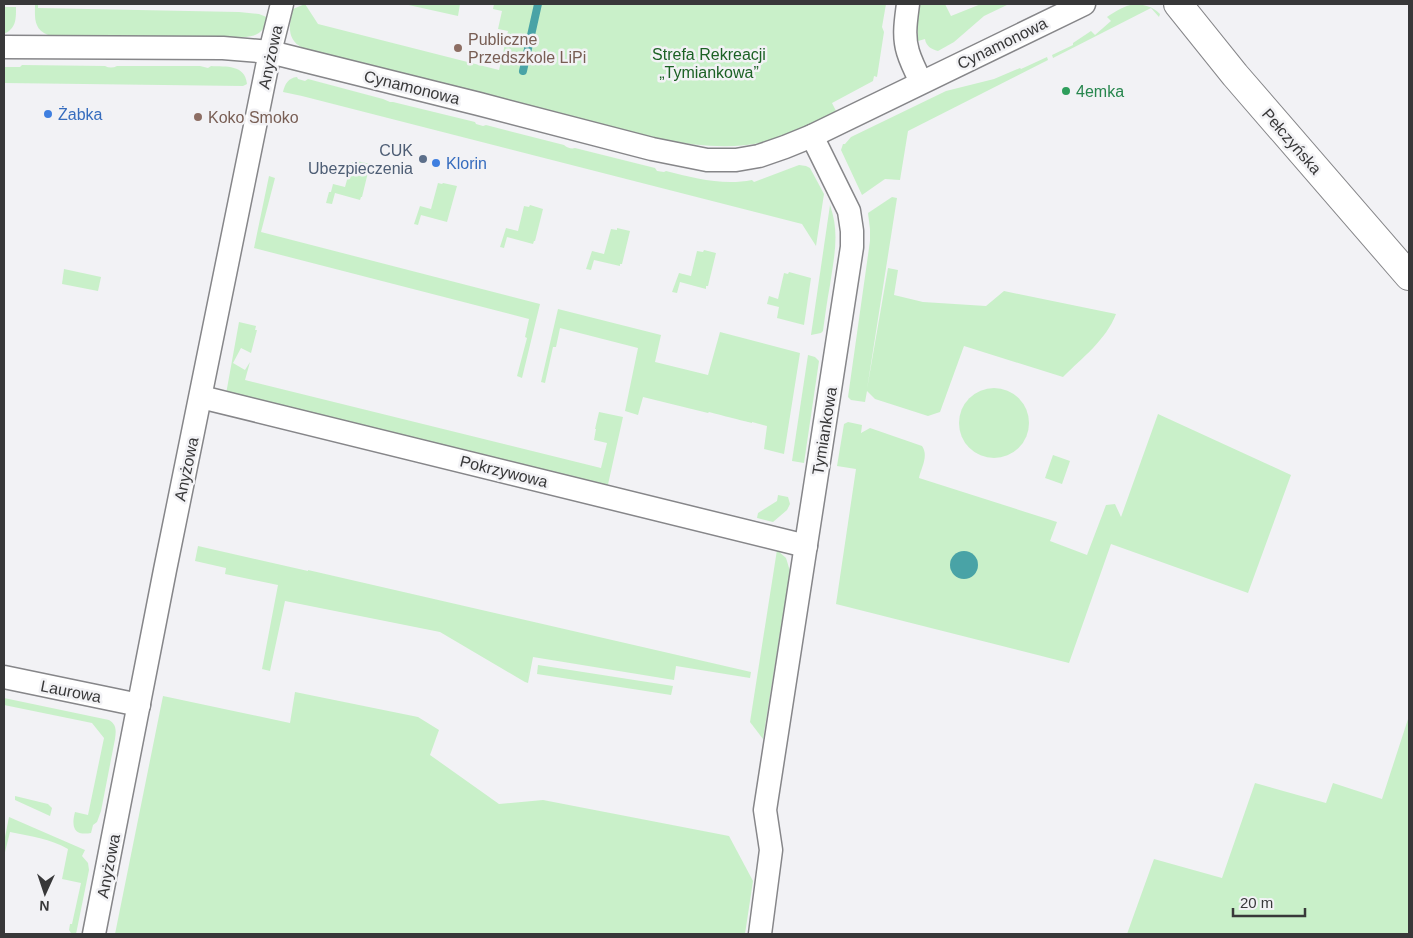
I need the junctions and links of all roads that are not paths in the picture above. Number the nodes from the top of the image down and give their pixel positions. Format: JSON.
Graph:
{"nodes":[{"id":1,"x":282,"y":4,"type":"edge"},
{"id":2,"x":908,"y":4,"type":"edge"},
{"id":3,"x":1084,"y":4,"type":"edge"},
{"id":4,"x":1178,"y":4,"type":"edge"},
{"id":5,"x":4,"y":47,"type":"edge"},
{"id":6,"x":270,"y":52,"type":"junction"},
{"id":7,"x":921,"y":82,"type":"junction"},
{"id":8,"x":812,"y":136,"type":"junction"},
{"id":9,"x":1409,"y":276,"type":"edge"},
{"id":10,"x":201,"y":396,"type":"junction"},
{"id":11,"x":806,"y":546,"type":"junction"},
{"id":12,"x":4,"y":678,"type":"edge"},
{"id":13,"x":139,"y":705,"type":"junction"},
{"id":14,"x":94,"y":934,"type":"edge"},
{"id":15,"x":760,"y":934,"type":"edge"}],
"edges":[{"from":1,"to":6,"type":"street","name":"Anyżowa"},
{"from":2,"to":7,"type":"street"},
{"from":3,"to":7,"type":"street","name":"Cynamonowa"},
{"from":4,"to":9,"type":"main road","name":"Pełczyńska"},
{"from":5,"to":6,"type":"street","name":"Cynamonowa"},
{"from":6,"to":8,"type":"street","name":"Cynamonowa"},
{"from":6,"to":10,"type":"street","name":"Anyżowa"},
{"from":7,"to":8,"type":"street"},
{"from":8,"to":11,"type":"street","name":"Tymiankowa"},
{"from":10,"to":11,"type":"street","name":"Pokrzywowa"},
{"from":10,"to":13,"type":"street","name":"Anyżowa"},
{"from":11,"to":15,"type":"street","name":"Tymiankowa"},
{"from":12,"to":13,"type":"street","name":"Laurowa"},
{"from":13,"to":14,"type":"street","name":"Anyżowa"}]}
